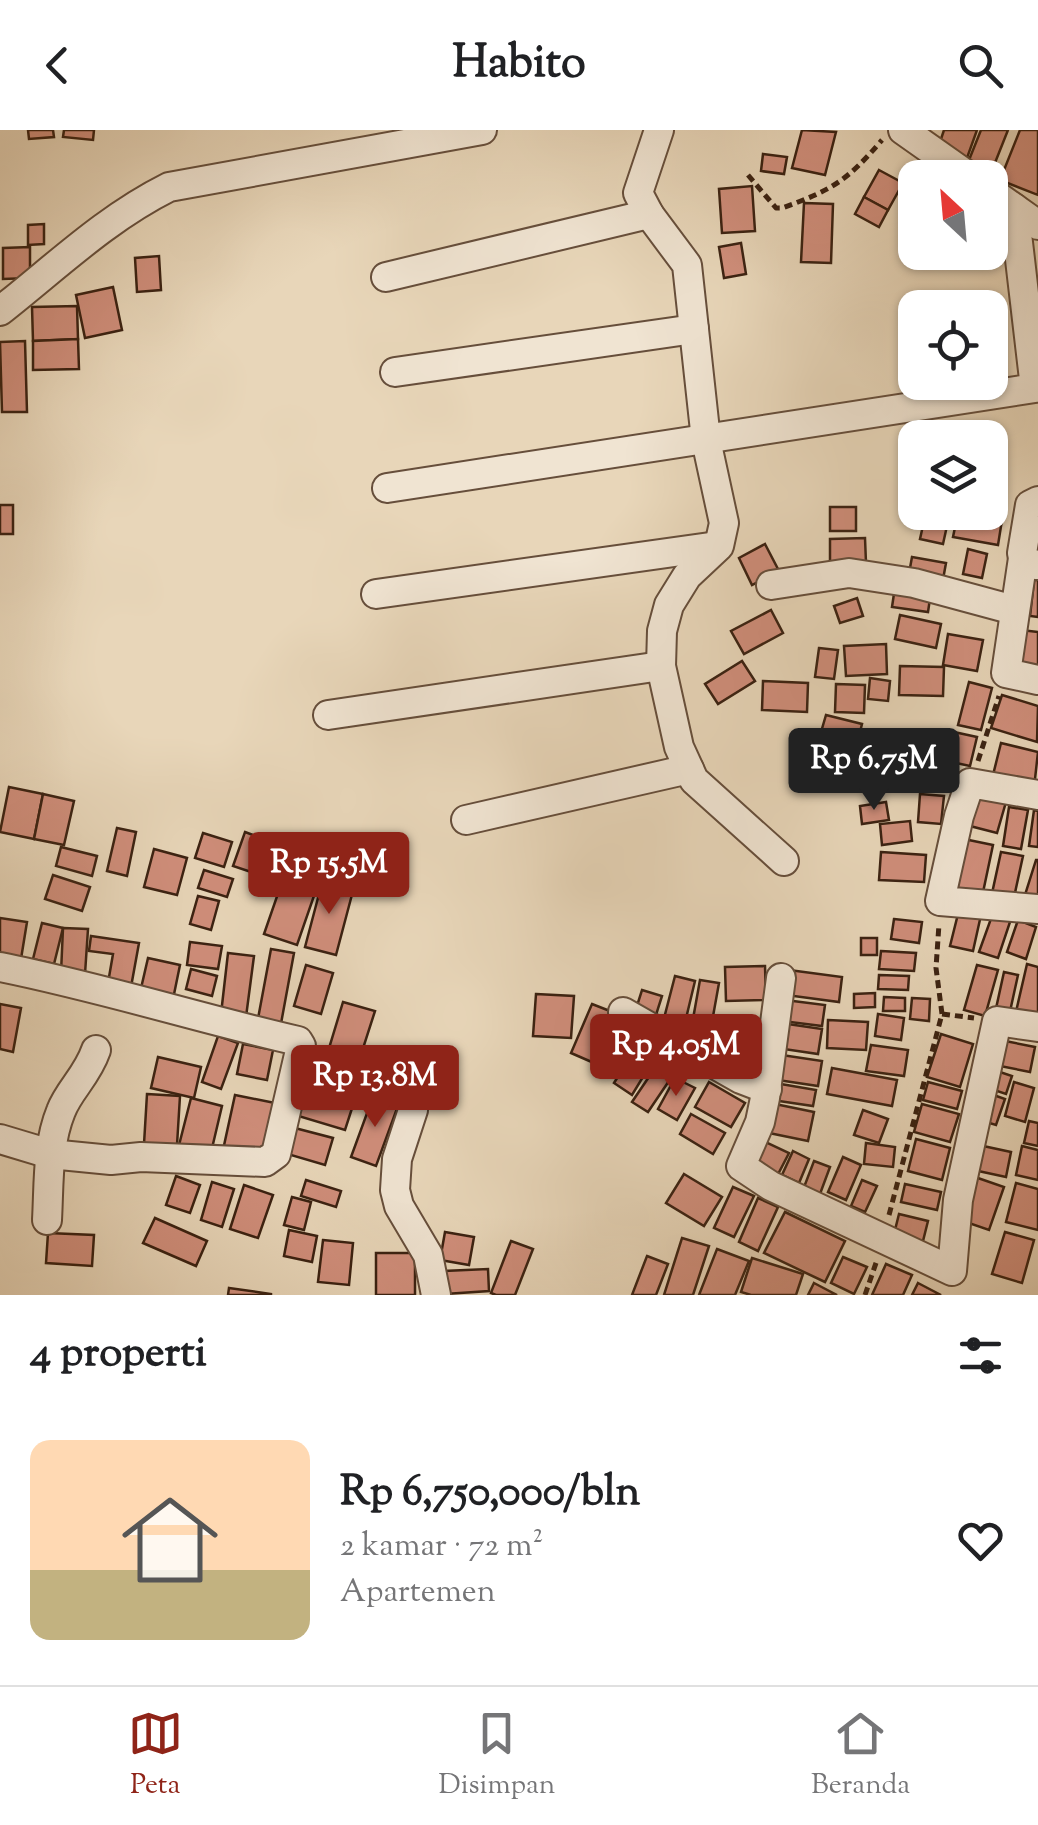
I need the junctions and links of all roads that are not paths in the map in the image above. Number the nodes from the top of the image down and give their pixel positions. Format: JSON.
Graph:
{"nodes":[{"id":1,"x":482,"y":130,"type":"edge"},
{"id":2,"x":659,"y":130,"type":"edge"},
{"id":3,"x":903,"y":130,"type":"edge"},
{"id":4,"x":937,"y":141,"type":"edge"},
{"id":5,"x":954,"y":160,"type":"edge"},
{"id":6,"x":1008,"y":204,"type":"edge"},
{"id":7,"x":1014,"y":208,"type":"junction"},
{"id":8,"x":648,"y":214,"type":"junction"},
{"id":9,"x":1038,"y":225,"type":"edge"},
{"id":10,"x":386,"y":277,"type":"dead end"},
{"id":11,"x":0,"y":311,"type":"edge"},
{"id":12,"x":694,"y":328,"type":"junction"},
{"id":13,"x":395,"y":372,"type":"dead end"},
{"id":14,"x":706,"y":440,"type":"junction"},
{"id":15,"x":388,"y":488,"type":"dead end"},
{"id":16,"x":1038,"y":501,"type":"edge"},
{"id":17,"x":718,"y":546,"type":"junction"},
{"id":18,"x":1030,"y":562,"type":"edge"},
{"id":19,"x":771,"y":584,"type":"dead end"},
{"id":20,"x":376,"y":594,"type":"dead end"},
{"id":21,"x":1014,"y":610,"type":"junction"},
{"id":22,"x":661,"y":666,"type":"junction"},
{"id":23,"x":1038,"y":680,"type":"edge"},
{"id":24,"x":328,"y":715,"type":"dead end"},
{"id":25,"x":689,"y":769,"type":"junction"},
{"id":26,"x":1038,"y":795,"type":"edge"},
{"id":27,"x":466,"y":820,"type":"dead end"},
{"id":28,"x":784,"y":861,"type":"dead end"},
{"id":29,"x":1038,"y":909,"type":"edge"},
{"id":30,"x":0,"y":967,"type":"edge"},
{"id":31,"x":781,"y":978,"type":"dead end"},
{"id":32,"x":623,"y":1012,"type":"dead end"},
{"id":33,"x":1038,"y":1027,"type":"edge"},
{"id":34,"x":96,"y":1050,"type":"dead end"},
{"id":35,"x":767,"y":1089,"type":"junction"},
{"id":36,"x":413,"y":1110,"type":"dead end"},
{"id":37,"x":0,"y":1138,"type":"edge"},
{"id":38,"x":50,"y":1154,"type":"junction"},
{"id":39,"x":47,"y":1220,"type":"dead end"},
{"id":40,"x":436,"y":1295,"type":"edge"}],
"edges":[{"from":1,"to":11,"type":"street"},
{"from":2,"to":8,"type":"street"},
{"from":3,"to":4,"type":"street"},
{"from":4,"to":5,"type":"street"},
{"from":6,"to":7,"type":"street"},
{"from":7,"to":9,"type":"street"},
{"from":7,"to":14,"type":"street"},
{"from":8,"to":10,"type":"street"},
{"from":8,"to":12,"type":"street"},
{"from":12,"to":13,"type":"street"},
{"from":12,"to":14,"type":"street"},
{"from":14,"to":15,"type":"street"},
{"from":14,"to":17,"type":"street"},
{"from":16,"to":18,"type":"street"},
{"from":17,"to":20,"type":"street"},
{"from":17,"to":22,"type":"street"},
{"from":18,"to":21,"type":"street"},
{"from":19,"to":21,"type":"street"},
{"from":21,"to":23,"type":"street"},
{"from":22,"to":24,"type":"street"},
{"from":22,"to":25,"type":"street"},
{"from":25,"to":27,"type":"street"},
{"from":25,"to":28,"type":"street"},
{"from":26,"to":29,"type":"street"},
{"from":30,"to":38,"type":"street"},
{"from":31,"to":35,"type":"street"},
{"from":32,"to":35,"type":"street"},
{"from":33,"to":35,"type":"street"},
{"from":34,"to":38,"type":"street"},
{"from":36,"to":40,"type":"street"},
{"from":37,"to":38,"type":"street"},
{"from":38,"to":39,"type":"street"}]}
